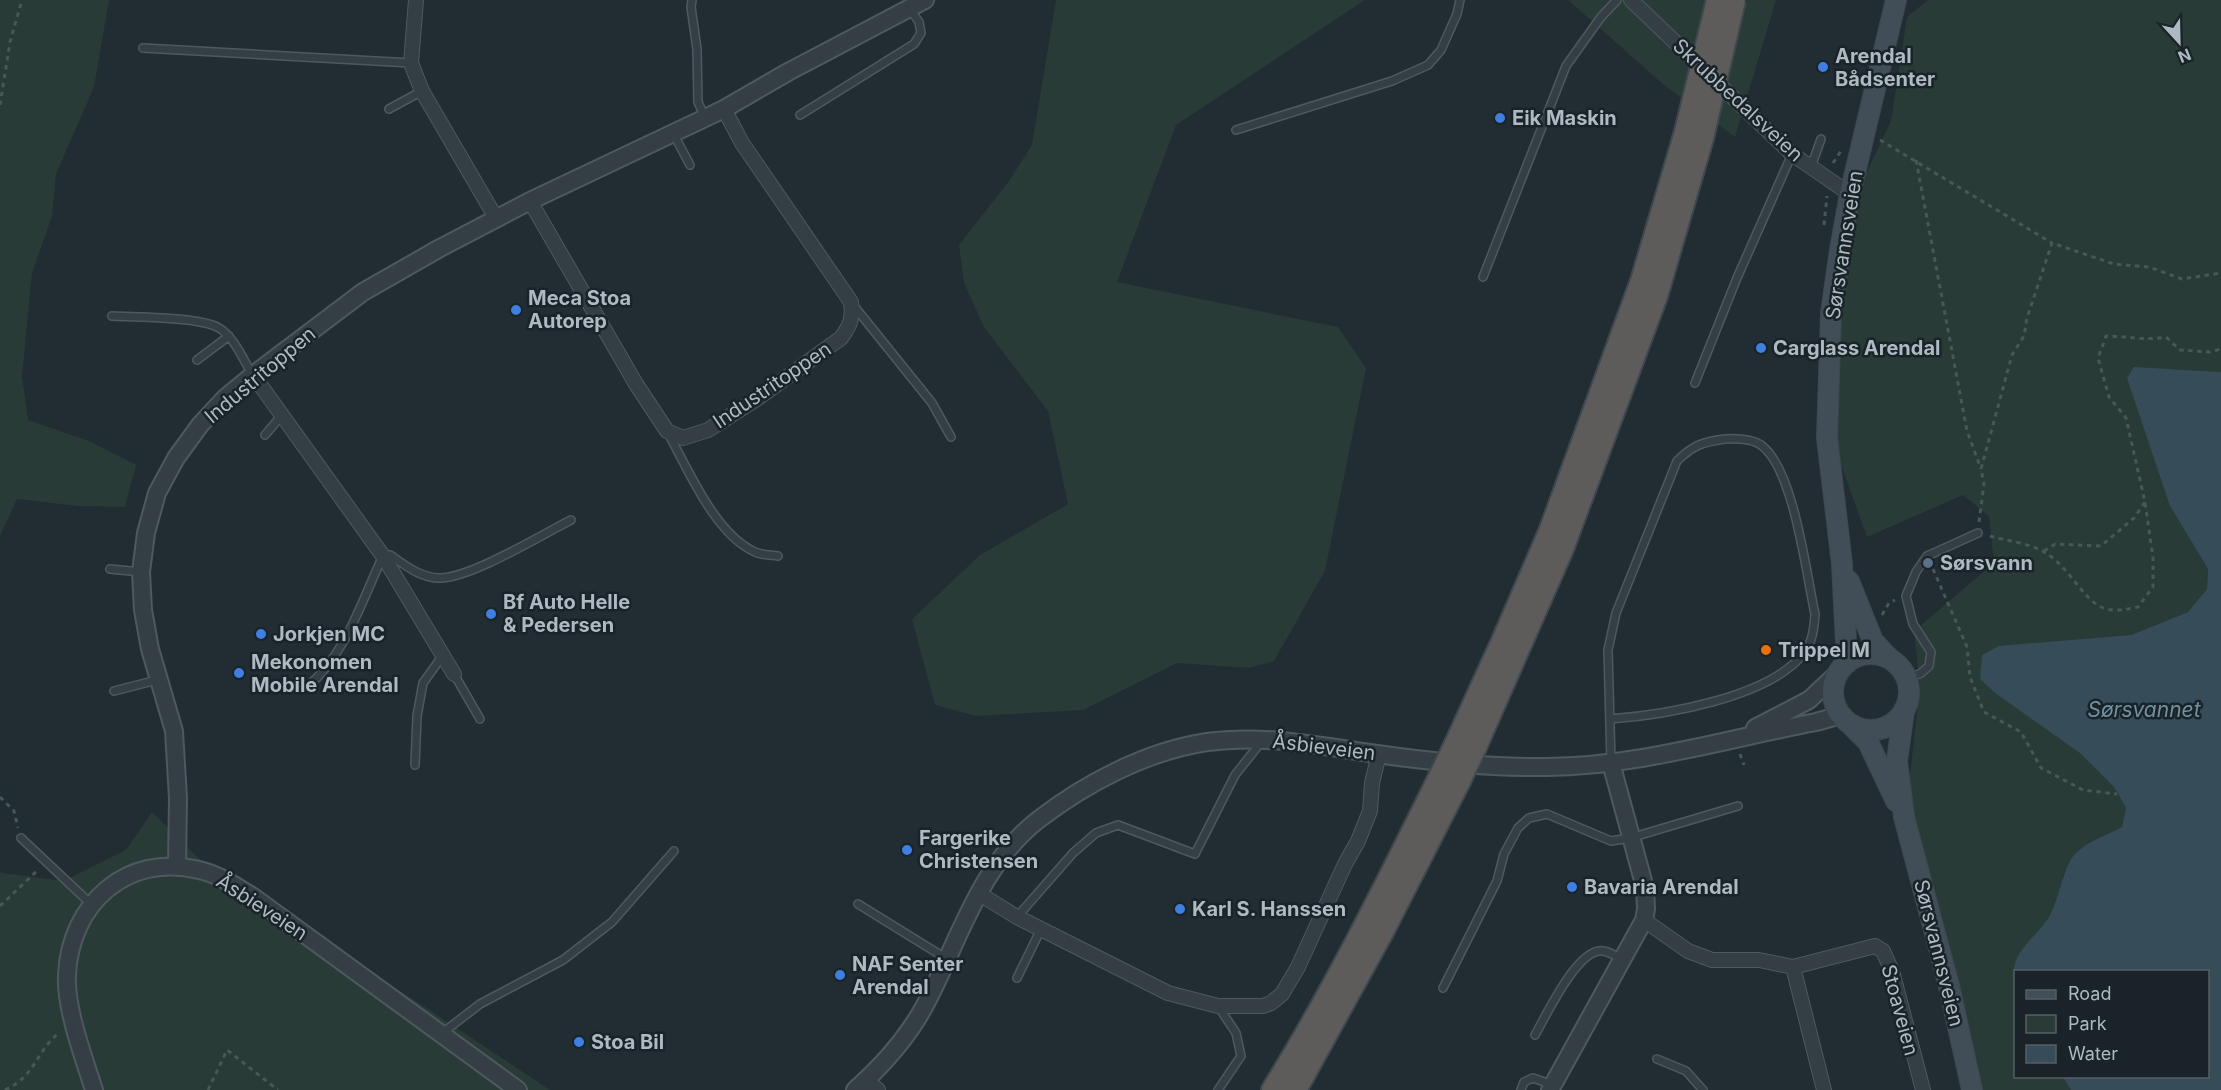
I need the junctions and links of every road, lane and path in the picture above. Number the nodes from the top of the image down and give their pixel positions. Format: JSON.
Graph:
{"nodes":[{"id":1,"x":22,"y":0,"type":"edge"},
{"id":2,"x":416,"y":0,"type":"edge"},
{"id":3,"x":692,"y":0,"type":"edge"},
{"id":4,"x":925,"y":0,"type":"edge"},
{"id":5,"x":1460,"y":0,"type":"edge"},
{"id":6,"x":1617,"y":0,"type":"edge"},
{"id":7,"x":1631,"y":0,"type":"edge"},
{"id":8,"x":1718,"y":0,"type":"edge"},
{"id":9,"x":1734,"y":0,"type":"edge"},
{"id":10,"x":1896,"y":0,"type":"edge"},
{"id":11,"x":909,"y":8,"type":"junction"},
{"id":12,"x":143,"y":48,"type":"dead end"},
{"id":13,"x":411,"y":63,"type":"junction"},
{"id":14,"x":422,"y":91,"type":"junction"},
{"id":15,"x":0,"y":105,"type":"edge"},
{"id":16,"x":389,"y":109,"type":"dead end"},
{"id":17,"x":724,"y":109,"type":"junction"},
{"id":18,"x":800,"y":115,"type":"dead end"},
{"id":19,"x":705,"y":118,"type":"junction"},
{"id":20,"x":1236,"y":130,"type":"dead end"},
{"id":21,"x":1865,"y":132,"type":"junction"},
{"id":22,"x":673,"y":134,"type":"junction"},
{"id":23,"x":1694,"y":135,"type":"junction"},
{"id":24,"x":1821,"y":140,"type":"dead end"},
{"id":25,"x":1792,"y":153,"type":"junction"},
{"id":26,"x":1916,"y":160,"type":"junction"},
{"id":27,"x":690,"y":165,"type":"dead end"},
{"id":28,"x":1811,"y":167,"type":"junction"},
{"id":29,"x":1850,"y":194,"type":"junction"},
{"id":30,"x":530,"y":201,"type":"junction"},
{"id":31,"x":496,"y":218,"type":"junction"},
{"id":32,"x":2052,"y":243,"type":"junction"},
{"id":33,"x":2221,"y":273,"type":"edge"},
{"id":34,"x":1484,"y":277,"type":"dead end"},
{"id":35,"x":850,"y":302,"type":"junction"},
{"id":36,"x":112,"y":316,"type":"dead end"},
{"id":37,"x":229,"y":336,"type":"junction"},
{"id":38,"x":2221,"y":349,"type":"edge"},
{"id":39,"x":197,"y":360,"type":"dead end"},
{"id":40,"x":253,"y":375,"type":"junction"},
{"id":41,"x":1695,"y":383,"type":"dead end"},
{"id":42,"x":282,"y":415,"type":"junction"},
{"id":43,"x":667,"y":431,"type":"junction"},
{"id":44,"x":265,"y":435,"type":"dead end"},
{"id":45,"x":951,"y":437,"type":"dead end"},
{"id":46,"x":1982,"y":469,"type":"junction"},
{"id":47,"x":2145,"y":502,"type":"junction"},
{"id":48,"x":571,"y":520,"type":"dead end"},
{"id":49,"x":1978,"y":533,"type":"junction"},
{"id":50,"x":2043,"y":551,"type":"junction"},
{"id":51,"x":383,"y":556,"type":"junction"},
{"id":52,"x":778,"y":556,"type":"dead end"},
{"id":53,"x":1927,"y":556,"type":"junction"},
{"id":54,"x":1842,"y":564,"type":"junction"},
{"id":55,"x":110,"y":569,"type":"dead end"},
{"id":56,"x":141,"y":572,"type":"junction"},
{"id":57,"x":1906,"y":596,"type":"junction"},
{"id":58,"x":1877,"y":621,"type":"dead end"},
{"id":59,"x":442,"y":655,"type":"junction"},
{"id":60,"x":1890,"y":659,"type":"junction"},
{"id":61,"x":1843,"y":667,"type":"junction"},
{"id":62,"x":454,"y":674,"type":"joint"},
{"id":63,"x":160,"y":679,"type":"junction"},
{"id":64,"x":1906,"y":679,"type":"junction"},
{"id":65,"x":308,"y":686,"type":"dead end"},
{"id":66,"x":114,"y":691,"type":"dead end"},
{"id":67,"x":1904,"y":710,"type":"junction"},
{"id":68,"x":1610,"y":719,"type":"junction"},
{"id":69,"x":1845,"y":719,"type":"junction"},
{"id":70,"x":480,"y":720,"type":"dead end"},
{"id":71,"x":1738,"y":737,"type":"junction"},
{"id":72,"x":1264,"y":740,"type":"junction"},
{"id":73,"x":1379,"y":754,"type":"junction"},
{"id":74,"x":1611,"y":763,"type":"junction"},
{"id":75,"x":415,"y":765,"type":"dead end"},
{"id":76,"x":1449,"y":780,"type":"junction"},
{"id":77,"x":2117,"y":794,"type":"dead end"},
{"id":78,"x":0,"y":797,"type":"edge"},
{"id":79,"x":1738,"y":806,"type":"dead end"},
{"id":80,"x":1904,"y":817,"type":"junction"},
{"id":81,"x":21,"y":838,"type":"joint"},
{"id":82,"x":1630,"y":838,"type":"junction"},
{"id":83,"x":674,"y":851,"type":"dead end"},
{"id":84,"x":45,"y":861,"type":"junction"},
{"id":85,"x":177,"y":866,"type":"junction"},
{"id":86,"x":978,"y":893,"type":"junction"},
{"id":87,"x":91,"y":904,"type":"junction"},
{"id":88,"x":858,"y":904,"type":"dead end"},
{"id":89,"x":0,"y":906,"type":"edge"},
{"id":90,"x":1017,"y":917,"type":"junction"},
{"id":91,"x":1644,"y":920,"type":"junction"},
{"id":92,"x":1041,"y":929,"type":"junction"},
{"id":93,"x":1621,"y":958,"type":"junction"},
{"id":94,"x":947,"y":959,"type":"junction"},
{"id":95,"x":1793,"y":967,"type":"junction"},
{"id":96,"x":1017,"y":978,"type":"dead end"},
{"id":97,"x":1443,"y":988,"type":"dead end"},
{"id":98,"x":1218,"y":1005,"type":"junction"},
{"id":99,"x":76,"y":1026,"type":"junction"},
{"id":100,"x":441,"y":1034,"type":"junction"},
{"id":101,"x":1535,"y":1035,"type":"dead end"},
{"id":102,"x":1657,"y":1059,"type":"dead end"},
{"id":103,"x":866,"y":1087,"type":"edge"},
{"id":104,"x":1552,"y":1087,"type":"edge"},
{"id":105,"x":5,"y":1090,"type":"edge"},
{"id":106,"x":94,"y":1090,"type":"edge"},
{"id":107,"x":208,"y":1090,"type":"edge"},
{"id":108,"x":279,"y":1090,"type":"edge"},
{"id":109,"x":518,"y":1090,"type":"edge"},
{"id":110,"x":1218,"y":1090,"type":"edge"},
{"id":111,"x":1273,"y":1090,"type":"edge"},
{"id":112,"x":1295,"y":1090,"type":"edge"},
{"id":113,"x":1521,"y":1090,"type":"edge"},
{"id":114,"x":1702,"y":1090,"type":"edge"},
{"id":115,"x":1824,"y":1090,"type":"edge"},
{"id":116,"x":1923,"y":1090,"type":"edge"},
{"id":117,"x":1972,"y":1090,"type":"edge"}],
"edges":[{"from":1,"to":15,"type":"path"},
{"from":2,"to":13,"type":"street"},
{"from":3,"to":19,"type":"lane"},
{"from":4,"to":11,"type":"street","name":"Industritoppen"},
{"from":5,"to":20,"type":"lane"},
{"from":6,"to":34,"type":"lane"},
{"from":7,"to":25,"type":"street","name":"Skrubbedalsveien"},
{"from":8,"to":23,"type":"highway","bridge":true},
{"from":9,"to":23,"type":"highway","bridge":true},
{"from":10,"to":21,"type":"main road","name":"Sørsvannsveien"},
{"from":11,"to":17,"type":"street","name":"Industritoppen"},
{"from":11,"to":18,"type":"lane"},
{"from":12,"to":13,"type":"lane"},
{"from":13,"to":14,"type":"street"},
{"from":14,"to":16,"type":"lane"},
{"from":14,"to":31,"type":"street"},
{"from":17,"to":19,"type":"street","name":"Industritoppen"},
{"from":17,"to":35,"type":"street"},
{"from":19,"to":22,"type":"street","name":"Industritoppen"},
{"from":21,"to":26,"type":"path"},
{"from":21,"to":29,"type":"main road","name":"Sørsvannsveien"},
{"from":22,"to":27,"type":"lane"},
{"from":22,"to":30,"type":"street","name":"Industritoppen"},
{"from":23,"to":76,"type":"highway","bridge":true},
{"from":24,"to":28,"type":"lane"},
{"from":25,"to":28,"type":"street","name":"Skrubbedalsveien"},
{"from":25,"to":41,"type":"lane"},
{"from":26,"to":32,"type":"path"},
{"from":26,"to":46,"type":"path"},
{"from":28,"to":29,"type":"street","name":"Skrubbedalsveien"},
{"from":29,"to":54,"type":"main road","name":"Sørsvannsveien"},
{"from":30,"to":31,"type":"street","name":"Industritoppen"},
{"from":30,"to":43,"type":"street"},
{"from":31,"to":40,"type":"street","name":"Industritoppen"},
{"from":32,"to":33,"type":"path"},
{"from":32,"to":46,"type":"path"},
{"from":35,"to":43,"type":"street","name":"Industritoppen"},
{"from":35,"to":45,"type":"lane"},
{"from":36,"to":37,"type":"lane"},
{"from":37,"to":39,"type":"lane"},
{"from":37,"to":40,"type":"lane"},
{"from":38,"to":47,"type":"path"},
{"from":40,"to":42,"type":"street"},
{"from":40,"to":56,"type":"street","name":"Industritoppen"},
{"from":42,"to":44,"type":"lane"},
{"from":42,"to":51,"type":"street"},
{"from":43,"to":52,"type":"lane"},
{"from":46,"to":49,"type":"path"},
{"from":47,"to":50,"type":"path"},
{"from":47,"to":50,"type":"path"},
{"from":48,"to":51,"type":"lane"},
{"from":49,"to":50,"type":"path"},
{"from":49,"to":53,"type":"lane"},
{"from":51,"to":59,"type":"street"},
{"from":51,"to":65,"type":"lane"},
{"from":53,"to":57,"type":"lane"},
{"from":53,"to":77,"type":"path"},
{"from":54,"to":60,"type":"main road","name":"Sørsvannsveien"},
{"from":54,"to":61,"type":"main road","name":"Sørsvannsveien"},
{"from":55,"to":56,"type":"lane"},
{"from":56,"to":63,"type":"street","name":"Industritoppen"},
{"from":57,"to":58,"type":"path"},
{"from":57,"to":64,"type":"lane"},
{"from":59,"to":62,"type":"street"},
{"from":59,"to":75,"type":"lane"},
{"from":60,"to":61,"type":"main road"},
{"from":60,"to":64,"type":"main road"},
{"from":61,"to":69,"type":"main road"},
{"from":61,"to":71,"type":"street","name":"Åsbieveien"},
{"from":62,"to":70,"type":"lane"},
{"from":63,"to":66,"type":"lane"},
{"from":63,"to":85,"type":"street","name":"Industritoppen"},
{"from":64,"to":67,"type":"main road"},
{"from":67,"to":69,"type":"main road"},
{"from":67,"to":80,"type":"main road","name":"Sørsvannsveien"},
{"from":68,"to":68,"type":"lane"},
{"from":68,"to":74,"type":"lane"},
{"from":69,"to":71,"type":"street","name":"Åsbieveien"},
{"from":69,"to":80,"type":"main road","name":"Sørsvannsveien"},
{"from":71,"to":74,"type":"street","name":"Åsbieveien"},
{"from":72,"to":73,"type":"street","name":"Åsbieveien"},
{"from":72,"to":86,"type":"street","name":"Åsbieveien"},
{"from":72,"to":90,"type":"lane"},
{"from":73,"to":74,"type":"street","name":"Åsbieveien"},
{"from":73,"to":98,"type":"street"},
{"from":74,"to":82,"type":"street"},
{"from":76,"to":111,"type":"highway"},
{"from":76,"to":112,"type":"highway"},
{"from":78,"to":81,"type":"path"},
{"from":79,"to":82,"type":"lane"},
{"from":80,"to":117,"type":"main road","name":"Sørsvannsveien"},
{"from":81,"to":84,"type":"lane"},
{"from":82,"to":91,"type":"street"},
{"from":82,"to":97,"type":"lane"},
{"from":83,"to":100,"type":"lane"},
{"from":84,"to":87,"type":"lane"},
{"from":84,"to":89,"type":"path"},
{"from":85,"to":87,"type":"street","name":"Åsbieveien"},
{"from":85,"to":100,"type":"street","name":"Åsbieveien"},
{"from":86,"to":90,"type":"street"},
{"from":86,"to":94,"type":"street","name":"Åsbieveien"},
{"from":87,"to":99,"type":"street","name":"Åsbieveien"},
{"from":88,"to":94,"type":"lane"},
{"from":90,"to":92,"type":"street"},
{"from":91,"to":93,"type":"street"},
{"from":91,"to":95,"type":"street","name":"Stoaveien"},
{"from":92,"to":96,"type":"lane"},
{"from":92,"to":98,"type":"street"},
{"from":93,"to":101,"type":"lane"},
{"from":93,"to":104,"type":"street"},
{"from":94,"to":103,"type":"street","name":"Åsbieveien"},
{"from":95,"to":115,"type":"street"},
{"from":95,"to":116,"type":"street","name":"Stoaveien"},
{"from":98,"to":110,"type":"lane"},
{"from":99,"to":105,"type":"path"},
{"from":99,"to":106,"type":"street","name":"Åsbieveien"},
{"from":100,"to":109,"type":"street","name":"Åsbieveien"},
{"from":102,"to":114,"type":"lane"},
{"from":104,"to":113,"type":"lane"},
{"from":107,"to":108,"type":"path"}]}
